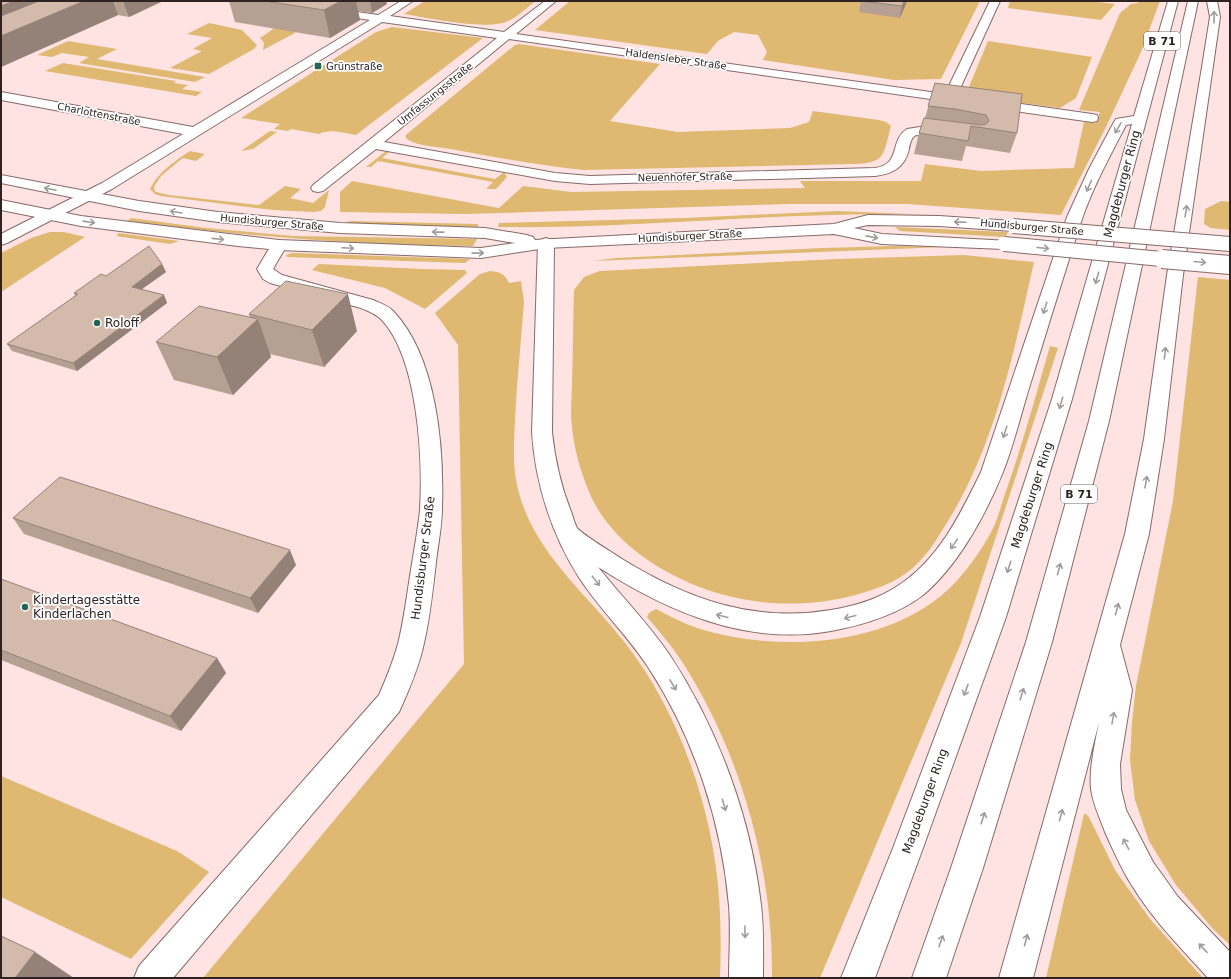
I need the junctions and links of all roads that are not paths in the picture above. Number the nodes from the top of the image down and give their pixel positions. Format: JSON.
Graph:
{"nodes":[{"id":1,"x":408,"y":1,"type":"edge"},
{"id":2,"x":551,"y":1,"type":"edge"},
{"id":3,"x":995,"y":1,"type":"edge"},
{"id":4,"x":1173,"y":1,"type":"edge"},
{"id":5,"x":1194,"y":1,"type":"edge"},
{"id":6,"x":1212,"y":1,"type":"edge"},
{"id":7,"x":318,"y":9,"type":"edge"},
{"id":8,"x":380,"y":18,"type":"junction"},
{"id":9,"x":507,"y":35,"type":"junction"},
{"id":10,"x":1,"y":96,"type":"edge"},
{"id":11,"x":949,"y":98,"type":"junction"},
{"id":12,"x":1092,"y":118,"type":"dead end"},
{"id":13,"x":1140,"y":119,"type":"junction"},
{"id":14,"x":196,"y":132,"type":"junction"},
{"id":15,"x":960,"y":138,"type":"edge"},
{"id":16,"x":374,"y":144,"type":"junction"},
{"id":17,"x":1,"y":178,"type":"edge"},
{"id":18,"x":318,"y":188,"type":"dead end"},
{"id":19,"x":88,"y":196,"type":"junction"},
{"id":20,"x":1,"y":205,"type":"edge"},
{"id":21,"x":51,"y":215,"type":"junction"},
{"id":22,"x":834,"y":229,"type":"junction"},
{"id":23,"x":1,"y":240,"type":"edge"},
{"id":24,"x":546,"y":243,"type":"junction"},
{"id":25,"x":1230,"y":244,"type":"edge"},
{"id":26,"x":279,"y":245,"type":"junction"},
{"id":27,"x":1230,"y":265,"type":"edge"},
{"id":28,"x":570,"y":535,"type":"junction"},
{"id":29,"x":1107,"y":646,"type":"junction"},
{"id":30,"x":1230,"y":977,"type":"edge"},
{"id":31,"x":151,"y":978,"type":"edge"},
{"id":32,"x":746,"y":978,"type":"edge"},
{"id":33,"x":858,"y":978,"type":"edge"},
{"id":34,"x":928,"y":978,"type":"edge"},
{"id":35,"x":1016,"y":978,"type":"edge"}],
"edges":[{"from":1,"to":8,"type":"main road"},
{"from":2,"to":9,"type":"main road","name":"Umfassungsstraße"},
{"from":3,"to":11,"type":"main road"},
{"from":4,"to":13,"type":"main road","name":"Magdeburger Ring","number":"B 71"},
{"from":34,"to":5,"type":"main road","number":"B 71","one_way":true},
{"from":29,"to":6,"type":"main road","one_way":true},
{"from":7,"to":8,"type":"main road","name":"Haldensleber Straße"},
{"from":8,"to":9,"type":"main road","name":"Haldensleber Straße"},
{"from":8,"to":14,"type":"main road"},
{"from":9,"to":11,"type":"main road","name":"Haldensleber Straße"},
{"from":9,"to":16,"type":"main road","name":"Umfassungsstraße"},
{"from":10,"to":14,"type":"main road","name":"Charlottenstraße"},
{"from":11,"to":12,"type":"main road","name":"Haldensleber Straße"},
{"from":13,"to":28,"type":"main road","one_way":true},
{"from":13,"to":33,"type":"main road","name":"Magdeburger Ring","number":"B 71","one_way":true},
{"from":14,"to":19,"type":"main road"},
{"from":15,"to":16,"type":"main road","name":"Neuenhofer Straße"},
{"from":16,"to":18,"type":"main road","name":"Umfassungsstraße"},
{"from":19,"to":17,"type":"main road","name":"Hundisburger Straße","one_way":true},
{"from":19,"to":21,"type":"main road"},
{"from":24,"to":19,"type":"main road","name":"Hundisburger Straße","one_way":true},
{"from":20,"to":21,"type":"main road","name":"Hundisburger Straße"},
{"from":21,"to":23,"type":"main road"},
{"from":21,"to":26,"type":"main road","name":"Hundisburger Straße","one_way":true},
{"from":22,"to":24,"type":"main road","name":"Hundisburger Straße"},
{"from":25,"to":22,"type":"main road","name":"Hundisburger Straße","one_way":true,"bridge":true},
{"from":22,"to":27,"type":"main road","name":"Hundisburger Straße","one_way":true,"bridge":true},
{"from":26,"to":24,"type":"main road","name":"Hundisburger Straße","one_way":true},
{"from":24,"to":28,"type":"main road"},
{"from":26,"to":31,"type":"main road","name":"Hundisburger Straße"},
{"from":28,"to":32,"type":"main road","one_way":true},
{"from":30,"to":29,"type":"main road","one_way":true},
{"from":35,"to":29,"type":"main road","one_way":true}]}
